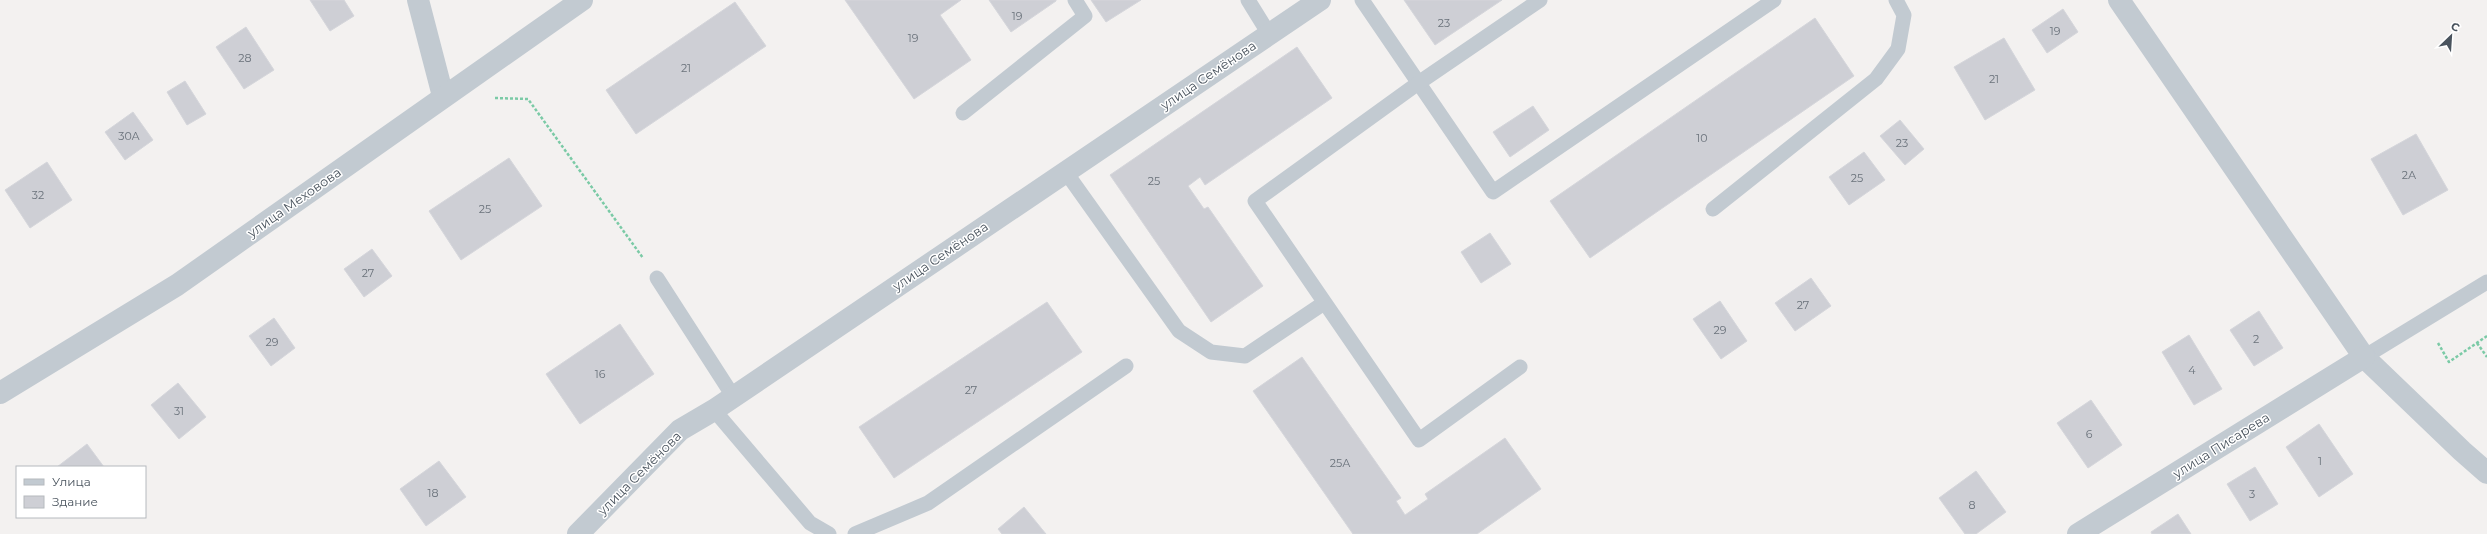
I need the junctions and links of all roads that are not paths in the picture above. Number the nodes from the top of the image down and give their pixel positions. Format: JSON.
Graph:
{"nodes":[{"id":1,"x":418,"y":0,"type":"edge"},
{"id":2,"x":582,"y":0,"type":"edge"},
{"id":3,"x":1075,"y":0,"type":"edge"},
{"id":4,"x":1248,"y":0,"type":"edge"},
{"id":5,"x":1320,"y":0,"type":"edge"},
{"id":6,"x":1362,"y":0,"type":"edge"},
{"id":7,"x":1540,"y":0,"type":"edge"},
{"id":8,"x":1774,"y":0,"type":"edge"},
{"id":9,"x":1896,"y":0,"type":"edge"},
{"id":10,"x":2119,"y":0,"type":"edge"},
{"id":11,"x":1269,"y":34,"type":"junction"},
{"id":12,"x":1418,"y":84,"type":"junction"},
{"id":13,"x":443,"y":96,"type":"junction"},
{"id":14,"x":963,"y":113,"type":"dead end"},
{"id":15,"x":1065,"y":171,"type":"junction"},
{"id":16,"x":1713,"y":209,"type":"dead end"},
{"id":17,"x":657,"y":278,"type":"road end"},
{"id":18,"x":2487,"y":282,"type":"edge"},
{"id":19,"x":1324,"y":303,"type":"junction"},
{"id":20,"x":2364,"y":357,"type":"junction"},
{"id":21,"x":1126,"y":366,"type":"dead end"},
{"id":22,"x":1520,"y":367,"type":"dead end"},
{"id":23,"x":0,"y":393,"type":"edge"},
{"id":24,"x":733,"y":396,"type":"junction"},
{"id":25,"x":714,"y":410,"type":"junction"},
{"id":26,"x":2487,"y":473,"type":"edge"},
{"id":27,"x":578,"y":534,"type":"edge"},
{"id":28,"x":829,"y":534,"type":"edge"},
{"id":29,"x":855,"y":534,"type":"edge"},
{"id":30,"x":2078,"y":534,"type":"edge"}],
"edges":[{"from":1,"to":13,"type":"street"},
{"from":2,"to":13,"type":"street","name":"улица Меховова"},
{"from":3,"to":14,"type":"lane"},
{"from":4,"to":11,"type":"lane"},
{"from":5,"to":11,"type":"street","name":"улица Семёнова"},
{"from":6,"to":12,"type":"lane"},
{"from":7,"to":12,"type":"lane"},
{"from":8,"to":12,"type":"lane"},
{"from":9,"to":16,"type":"lane"},
{"from":10,"to":20,"type":"street"},
{"from":11,"to":15,"type":"street","name":"улица Семёнова"},
{"from":12,"to":19,"type":"lane"},
{"from":13,"to":23,"type":"street","name":"улица Меховова"},
{"from":15,"to":19,"type":"lane"},
{"from":15,"to":24,"type":"street","name":"улица Семёнова"},
{"from":17,"to":24,"type":"lane"},
{"from":18,"to":20,"type":"lane"},
{"from":19,"to":22,"type":"lane"},
{"from":20,"to":26,"type":"street"},
{"from":20,"to":30,"type":"street","name":"улица Писарева"},
{"from":21,"to":29,"type":"lane"},
{"from":24,"to":25,"type":"street","name":"улица Семёнова"},
{"from":25,"to":27,"type":"street","name":"улица Семёнова"},
{"from":25,"to":28,"type":"lane"}]}
